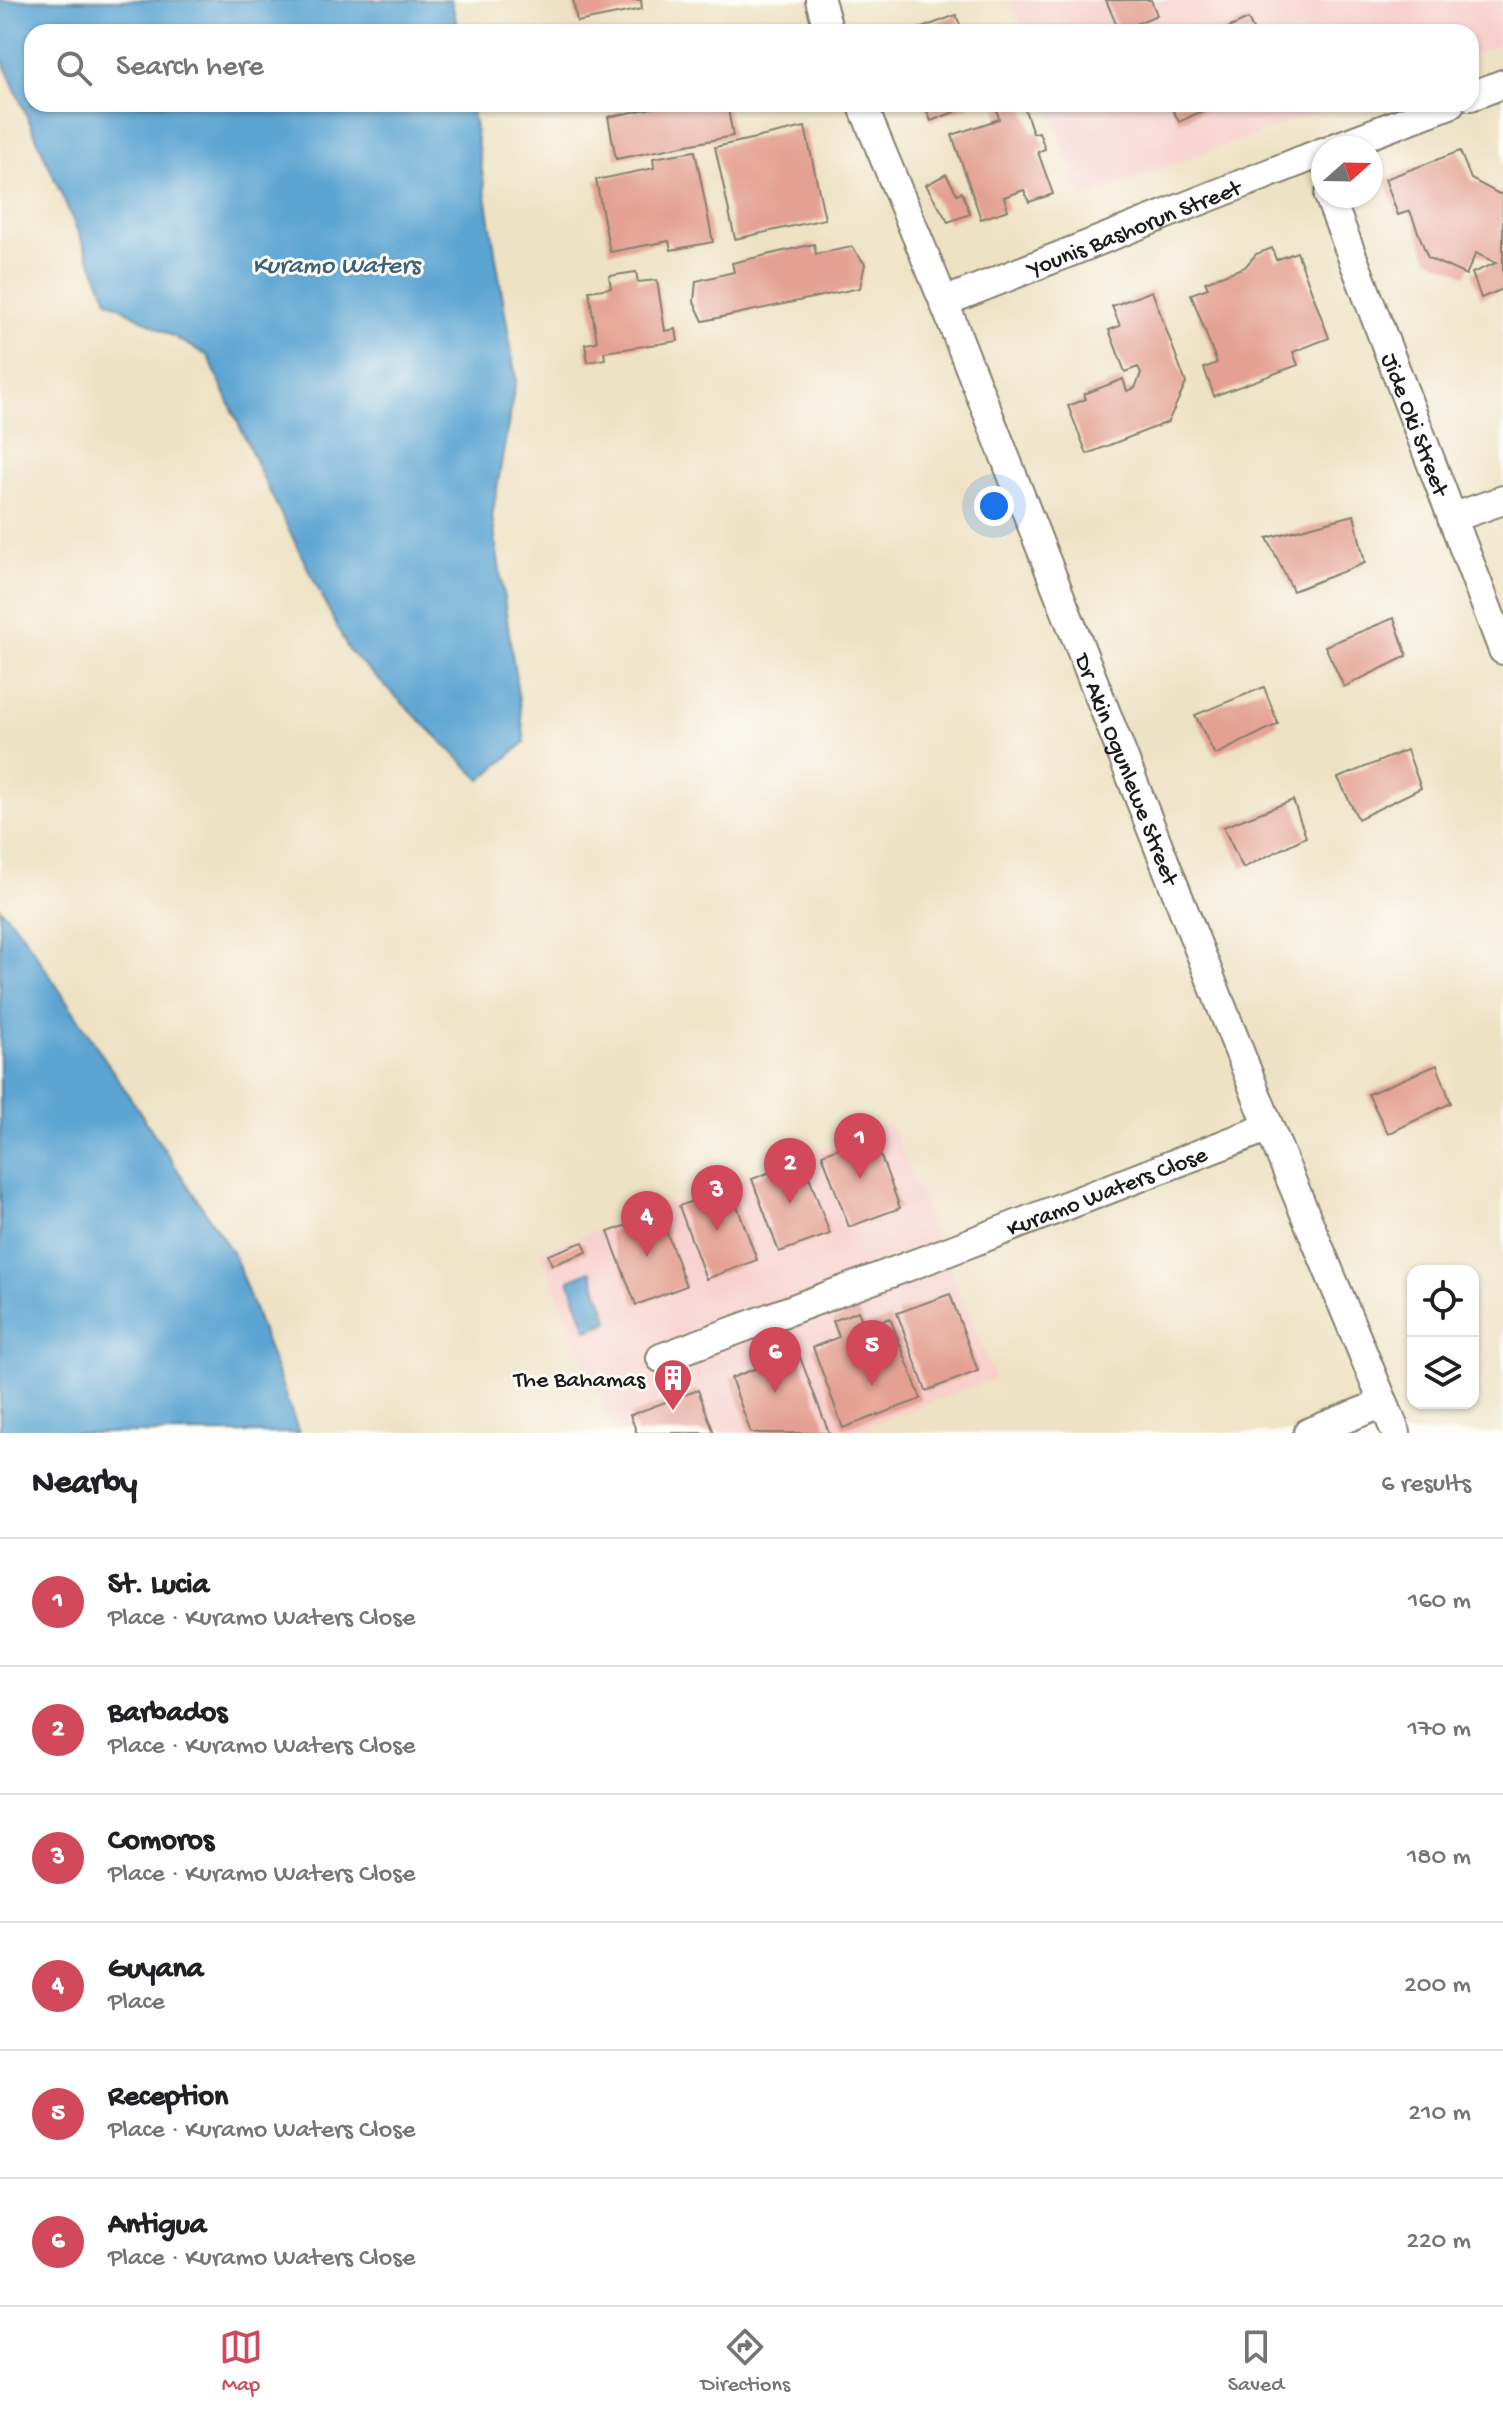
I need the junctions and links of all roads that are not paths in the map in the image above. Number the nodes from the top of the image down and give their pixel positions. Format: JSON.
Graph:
{"nodes":[{"id":1,"x":820,"y":0,"type":"edge"},
{"id":2,"x":827,"y":24,"type":"edge"},
{"id":3,"x":1503,"y":84,"type":"edge"},
{"id":4,"x":1479,"y":93,"type":"edge"},
{"id":5,"x":865,"y":112,"type":"edge"},
{"id":6,"x":1432,"y":112,"type":"edge"},
{"id":7,"x":1376,"y":136,"type":"edge"},
{"id":8,"x":1311,"y":164,"type":"edge"},
{"id":9,"x":1334,"y":208,"type":"edge"},
{"id":10,"x":944,"y":302,"type":"junction"},
{"id":11,"x":1503,"y":500,"type":"edge"},
{"id":12,"x":1452,"y":518,"type":"junction"},
{"id":13,"x":1503,"y":650,"type":"edge"},
{"id":14,"x":1269,"y":1127,"type":"junction"},
{"id":15,"x":661,"y":1358,"type":"dead end"},
{"id":16,"x":1384,"y":1403,"type":"junction"},
{"id":17,"x":1308,"y":1433,"type":"edge"},
{"id":18,"x":1396,"y":1433,"type":"edge"}],
"edges":[{"from":1,"to":2,"type":"street"},
{"from":3,"to":4,"type":"street"},
{"from":5,"to":10,"type":"street","name":"Dr Akin Ogunlewe Street"},
{"from":6,"to":7,"type":"street","name":"Younis Bashorun Street"},
{"from":8,"to":10,"type":"street","name":"Younis Bashorun Street"},
{"from":9,"to":12,"type":"street","name":"Jide Oki Street"},
{"from":10,"to":14,"type":"street","name":"Dr Akin Ogunlewe Street"},
{"from":11,"to":12,"type":"street"},
{"from":12,"to":13,"type":"street","name":"Jide Oki Street"},
{"from":14,"to":15,"type":"street","name":"Kuramo Waters Close"},
{"from":14,"to":16,"type":"street","name":"Dr Akin Ogunlewe Street"},
{"from":16,"to":17,"type":"street"},
{"from":16,"to":18,"type":"street","name":"Dr Akin Ogunlewe Street"}]}
